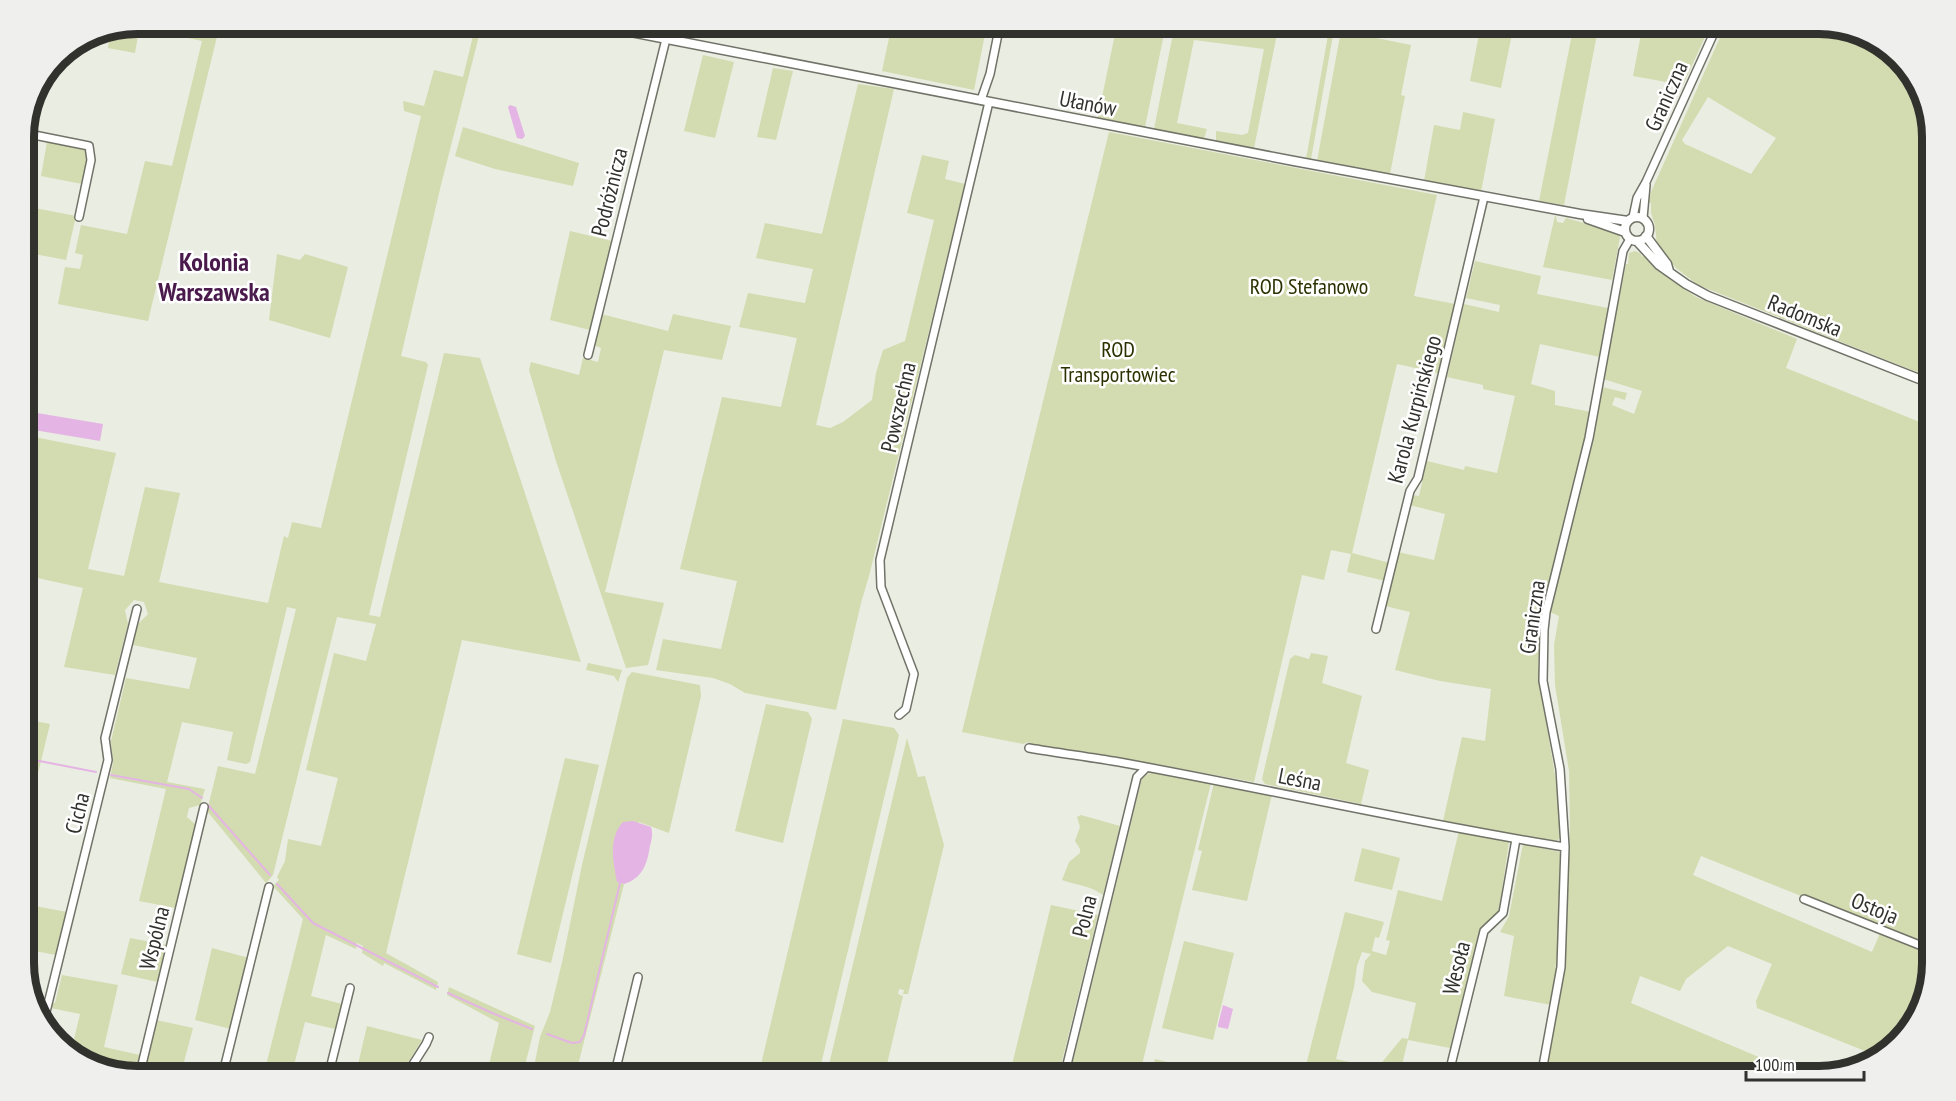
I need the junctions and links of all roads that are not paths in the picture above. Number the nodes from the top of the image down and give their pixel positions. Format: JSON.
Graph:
{"nodes":[{"id":1,"x":641,"y":34,"type":"edge"},
{"id":2,"x":998,"y":34,"type":"edge"},
{"id":3,"x":1713,"y":34,"type":"edge"},
{"id":4,"x":666,"y":39,"type":"junction"},
{"id":5,"x":985,"y":101,"type":"junction"},
{"id":6,"x":35,"y":135,"type":"edge"},
{"id":7,"x":1484,"y":197,"type":"junction"},
{"id":8,"x":1580,"y":214,"type":"junction"},
{"id":9,"x":79,"y":217,"type":"dead end"},
{"id":10,"x":1635,"y":219,"type":"junction"},
{"id":11,"x":1646,"y":236,"type":"junction"},
{"id":12,"x":1631,"y":237,"type":"junction"},
{"id":13,"x":1669,"y":271,"type":"junction"},
{"id":14,"x":588,"y":355,"type":"dead end"},
{"id":15,"x":1921,"y":380,"type":"edge"},
{"id":16,"x":137,"y":609,"type":"dead end"},
{"id":17,"x":1376,"y":629,"type":"dead end"},
{"id":18,"x":899,"y":715,"type":"dead end"},
{"id":19,"x":1029,"y":748,"type":"dead end"},
{"id":20,"x":1146,"y":768,"type":"junction"},
{"id":21,"x":204,"y":807,"type":"dead end"},
{"id":22,"x":1516,"y":839,"type":"junction"},
{"id":23,"x":1564,"y":847,"type":"junction"},
{"id":24,"x":269,"y":886,"type":"dead end"},
{"id":25,"x":1804,"y":899,"type":"dead end"},
{"id":26,"x":1922,"y":946,"type":"edge"},
{"id":27,"x":638,"y":977,"type":"dead end"},
{"id":28,"x":350,"y":988,"type":"dead end"},
{"id":29,"x":47,"y":1013,"type":"edge"},
{"id":30,"x":429,"y":1037,"type":"dead end"},
{"id":31,"x":142,"y":1066,"type":"edge"},
{"id":32,"x":225,"y":1066,"type":"edge"},
{"id":33,"x":331,"y":1066,"type":"edge"},
{"id":34,"x":412,"y":1066,"type":"edge"},
{"id":35,"x":617,"y":1066,"type":"edge"},
{"id":36,"x":1067,"y":1066,"type":"edge"},
{"id":37,"x":1451,"y":1066,"type":"edge"},
{"id":38,"x":1542,"y":1066,"type":"edge"}],
"edges":[{"from":1,"to":4,"type":"street","name":"Ułanów"},
{"from":2,"to":5,"type":"street","name":"Powszechna"},
{"from":3,"to":10,"type":"street","name":"Graniczna"},
{"from":4,"to":5,"type":"street","name":"Ułanów"},
{"from":4,"to":14,"type":"street","name":"Podróżnicza"},
{"from":5,"to":7,"type":"street","name":"Ułanów"},
{"from":5,"to":18,"type":"street","name":"Powszechna"},
{"from":6,"to":9,"type":"street"},
{"from":7,"to":8,"type":"street","name":"Ułanów"},
{"from":7,"to":17,"type":"street","name":"Karola Kurpińskiego"},
{"from":8,"to":10,"type":"street","name":"Ułanów"},
{"from":8,"to":12,"type":"street","name":"Ułanów"},
{"from":10,"to":11,"type":"street"},
{"from":10,"to":12,"type":"street"},
{"from":11,"to":12,"type":"street"},
{"from":11,"to":13,"type":"street","name":"Radomska"},
{"from":12,"to":13,"type":"street","name":"Radomska"},
{"from":12,"to":23,"type":"street","name":"Graniczna"},
{"from":13,"to":15,"type":"street","name":"Radomska"},
{"from":16,"to":29,"type":"street","name":"Cicha"},
{"from":19,"to":20,"type":"street","name":"Leśna"},
{"from":20,"to":22,"type":"street","name":"Leśna"},
{"from":20,"to":36,"type":"street","name":"Polna"},
{"from":21,"to":31,"type":"street","name":"Wspólna"},
{"from":22,"to":23,"type":"street","name":"Leśna"},
{"from":22,"to":37,"type":"street","name":"Wesoła"},
{"from":23,"to":38,"type":"street","name":"Graniczna"},
{"from":24,"to":32,"type":"street"},
{"from":25,"to":26,"type":"street","name":"Ostoja"},
{"from":27,"to":35,"type":"street"},
{"from":28,"to":33,"type":"street"},
{"from":30,"to":34,"type":"street"}]}
